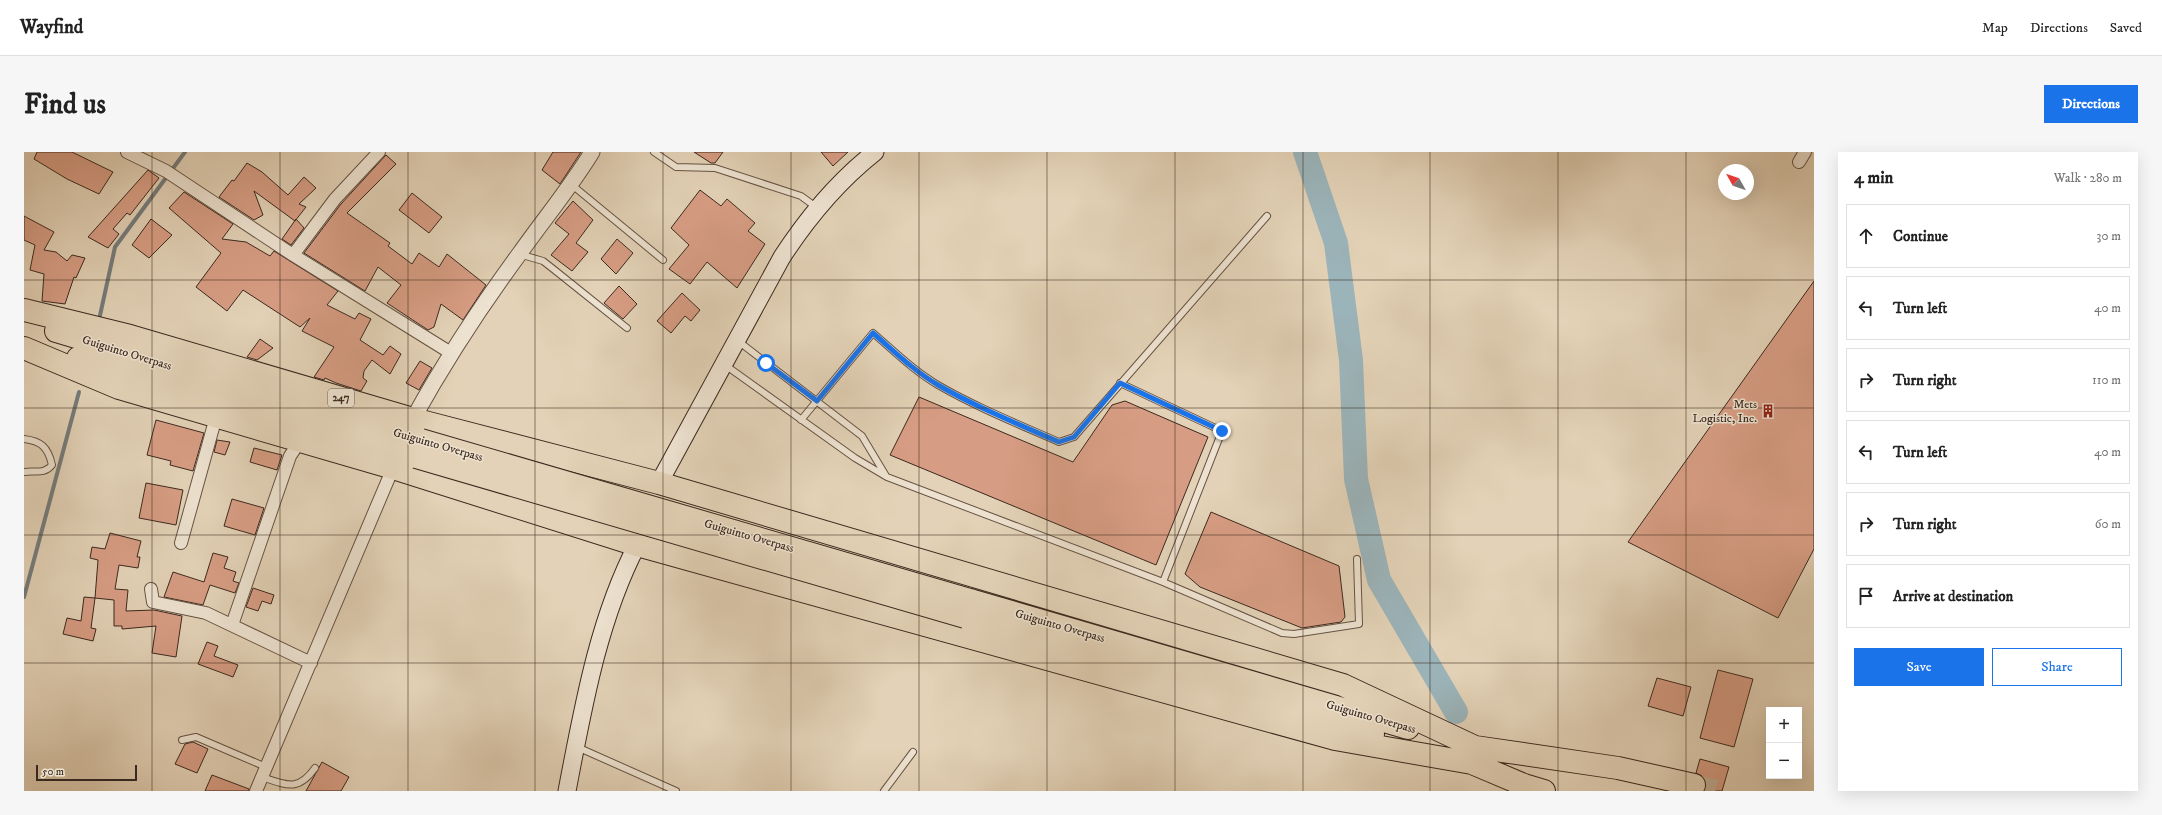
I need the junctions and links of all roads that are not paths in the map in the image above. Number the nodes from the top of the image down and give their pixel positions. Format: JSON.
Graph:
{"nodes":[{"id":1,"x":127,"y":152,"type":"edge"},
{"id":2,"x":379,"y":152,"type":"edge"},
{"id":3,"x":592,"y":152,"type":"edge"},
{"id":4,"x":654,"y":152,"type":"edge"},
{"id":5,"x":874,"y":152,"type":"edge"},
{"id":6,"x":572,"y":185,"type":"junction"},
{"id":7,"x":817,"y":208,"type":"junction"},
{"id":8,"x":1267,"y":216,"type":"dead end"},
{"id":9,"x":520,"y":254,"type":"junction"},
{"id":10,"x":293,"y":255,"type":"junction"},
{"id":11,"x":663,"y":260,"type":"dead end"},
{"id":12,"x":24,"y":310,"type":"edge"},
{"id":13,"x":24,"y":322,"type":"edge"},
{"id":14,"x":626,"y":328,"type":"dead end"},
{"id":15,"x":737,"y":340,"type":"junction"},
{"id":16,"x":24,"y":343,"type":"edge"},
{"id":17,"x":24,"y":348,"type":"edge"},
{"id":18,"x":451,"y":353,"type":"junction"},
{"id":19,"x":725,"y":364,"type":"junction"},
{"id":20,"x":1120,"y":383,"type":"junction"},
{"id":21,"x":817,"y":401,"type":"junction"},
{"id":22,"x":216,"y":417,"type":"junction"},
{"id":23,"x":413,"y":419,"type":"junction"},
{"id":24,"x":801,"y":420,"type":"junction"},
{"id":25,"x":24,"y":439,"type":"edge"},
{"id":26,"x":300,"y":441,"type":"junction"},
{"id":27,"x":419,"y":449,"type":"junction"},
{"id":28,"x":393,"y":468,"type":"junction"},
{"id":29,"x":24,"y":472,"type":"edge"},
{"id":30,"x":887,"y":477,"type":"junction"},
{"id":31,"x":659,"y":483,"type":"junction"},
{"id":32,"x":181,"y":543,"type":"dead end"},
{"id":33,"x":636,"y":545,"type":"junction"},
{"id":34,"x":1357,"y":559,"type":"dead end"},
{"id":35,"x":1163,"y":582,"type":"junction"},
{"id":36,"x":151,"y":589,"type":"dead end"},
{"id":37,"x":232,"y":625,"type":"junction"},
{"id":38,"x":311,"y":663,"type":"junction"},
{"id":39,"x":182,"y":740,"type":"dead end"},
{"id":40,"x":576,"y":746,"type":"junction"},
{"id":41,"x":913,"y":752,"type":"dead end"},
{"id":42,"x":1473,"y":755,"type":"junction"},
{"id":43,"x":315,"y":768,"type":"dead end"},
{"id":44,"x":264,"y":772,"type":"junction"},
{"id":45,"x":1694,"y":785,"type":"tunnel mouth"},
{"id":46,"x":256,"y":791,"type":"edge"},
{"id":47,"x":567,"y":791,"type":"edge"},
{"id":48,"x":676,"y":791,"type":"edge"},
{"id":49,"x":884,"y":791,"type":"edge"},
{"id":50,"x":1544,"y":791,"type":"edge"}],
"edges":[{"from":1,"to":10,"type":"street"},
{"from":2,"to":10,"type":"street"},
{"from":3,"to":6,"type":"street"},
{"from":4,"to":7,"type":"lane"},
{"from":5,"to":7,"type":"main road"},
{"from":6,"to":9,"type":"street"},
{"from":6,"to":11,"type":"lane"},
{"from":7,"to":15,"type":"main road"},
{"from":8,"to":20,"type":"lane"},
{"from":9,"to":14,"type":"lane"},
{"from":9,"to":18,"type":"street"},
{"from":10,"to":18,"type":"street"},
{"from":12,"to":23,"type":"highway","number":"247"},
{"from":13,"to":27,"type":"highway","name":"Guiguinto Overpass"},
{"from":15,"to":19,"type":"main road"},
{"from":15,"to":21,"type":"lane"},
{"from":16,"to":27,"type":"highway","name":"Guiguinto Overpass"},
{"from":17,"to":22,"type":"highway"},
{"from":18,"to":23,"type":"street"},
{"from":19,"to":24,"type":"lane"},
{"from":19,"to":31,"type":"main road"},
{"from":20,"to":21,"type":"lane"},
{"from":20,"to":35,"type":"lane"},
{"from":21,"to":24,"type":"lane"},
{"from":21,"to":30,"type":"lane"},
{"from":22,"to":26,"type":"highway"},
{"from":22,"to":32,"type":"street"},
{"from":23,"to":31,"type":"highway","number":"247"},
{"from":24,"to":30,"type":"lane"},
{"from":25,"to":29,"type":"lane"},
{"from":26,"to":28,"type":"highway"},
{"from":26,"to":37,"type":"street"},
{"from":27,"to":42,"type":"highway","name":"Guiguinto Overpass","bridge":true},
{"from":28,"to":33,"type":"highway"},
{"from":28,"to":38,"type":"street"},
{"from":30,"to":35,"type":"lane"},
{"from":31,"to":42,"type":"highway"},
{"from":33,"to":40,"type":"main road"},
{"from":33,"to":42,"type":"highway"},
{"from":34,"to":35,"type":"lane"},
{"from":36,"to":37,"type":"street"},
{"from":37,"to":38,"type":"street"},
{"from":38,"to":44,"type":"street"},
{"from":39,"to":44,"type":"lane"},
{"from":40,"to":47,"type":"main road"},
{"from":40,"to":48,"type":"lane"},
{"from":41,"to":49,"type":"lane"},
{"from":42,"to":45,"type":"highway"},
{"from":42,"to":50,"type":"highway"},
{"from":43,"to":44,"type":"lane"},
{"from":44,"to":46,"type":"street"}]}
